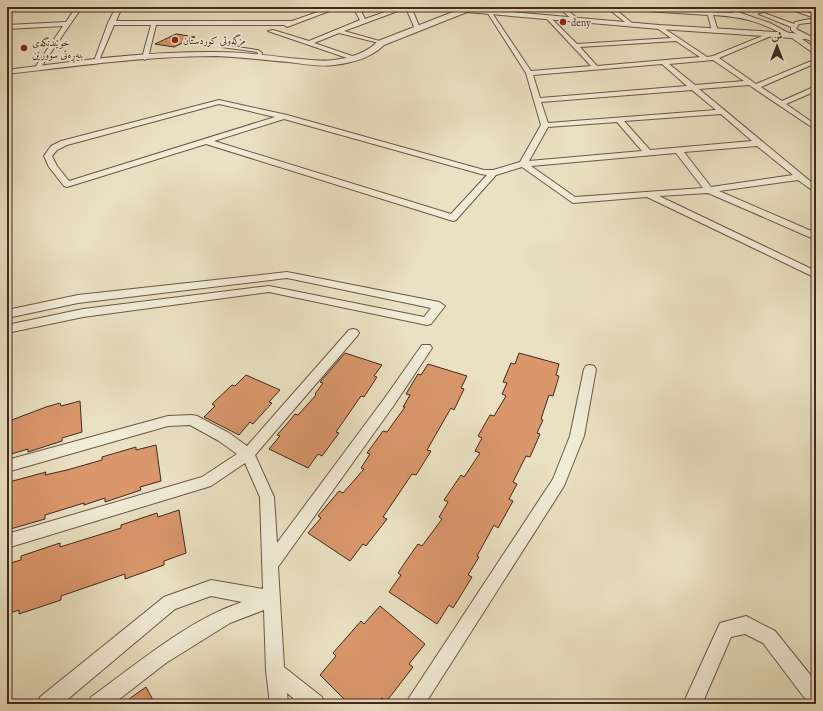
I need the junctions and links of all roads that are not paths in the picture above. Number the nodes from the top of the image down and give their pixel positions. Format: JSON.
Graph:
{"nodes":[{"id":1,"x":58,"y":7,"type":"edge"},
{"id":2,"x":79,"y":7,"type":"edge"},
{"id":3,"x":119,"y":7,"type":"edge"},
{"id":4,"x":168,"y":7,"type":"edge"},
{"id":5,"x":214,"y":7,"type":"edge"},
{"id":6,"x":337,"y":7,"type":"edge"},
{"id":7,"x":356,"y":7,"type":"edge"},
{"id":8,"x":404,"y":7,"type":"edge"},
{"id":9,"x":408,"y":7,"type":"edge"},
{"id":10,"x":506,"y":7,"type":"edge"},
{"id":11,"x":562,"y":7,"type":"edge"},
{"id":12,"x":609,"y":7,"type":"edge"},
{"id":13,"x":719,"y":7,"type":"edge"},
{"id":14,"x":786,"y":7,"type":"edge"},
{"id":15,"x":32,"y":8,"type":"edge"},
{"id":16,"x":302,"y":8,"type":"edge"},
{"id":17,"x":666,"y":8,"type":"edge"},
{"id":18,"x":7,"y":9,"type":"edge"},
{"id":19,"x":459,"y":9,"type":"edge"},
{"id":20,"x":754,"y":10,"type":"edge"},
{"id":21,"x":490,"y":12,"type":"junction"},
{"id":22,"x":210,"y":13,"type":"dead end"},
{"id":23,"x":710,"y":13,"type":"junction"},
{"id":24,"x":512,"y":14,"type":"junction"},
{"id":25,"x":742,"y":15,"type":"junction"},
{"id":26,"x":816,"y":16,"type":"edge"},
{"id":27,"x":548,"y":17,"type":"junction"},
{"id":28,"x":788,"y":17,"type":"dead end"},
{"id":29,"x":304,"y":19,"type":"junction"},
{"id":30,"x":796,"y":19,"type":"dead end"},
{"id":31,"x":576,"y":20,"type":"junction"},
{"id":32,"x":816,"y":20,"type":"edge"},
{"id":33,"x":364,"y":21,"type":"junction"},
{"id":34,"x":803,"y":21,"type":"junction"},
{"id":35,"x":762,"y":22,"type":"junction"},
{"id":36,"x":111,"y":23,"type":"junction"},
{"id":37,"x":154,"y":23,"type":"junction"},
{"id":38,"x":294,"y":23,"type":"junction"},
{"id":39,"x":66,"y":24,"type":"junction"},
{"id":40,"x":630,"y":24,"type":"junction"},
{"id":41,"x":7,"y":27,"type":"edge"},
{"id":42,"x":659,"y":27,"type":"junction"},
{"id":43,"x":418,"y":28,"type":"junction"},
{"id":44,"x":339,"y":31,"type":"junction"},
{"id":45,"x":715,"y":31,"type":"junction"},
{"id":46,"x":794,"y":31,"type":"junction"},
{"id":47,"x":769,"y":34,"type":"junction"},
{"id":48,"x":804,"y":37,"type":"joint"},
{"id":49,"x":677,"y":39,"type":"junction"},
{"id":50,"x":816,"y":41,"type":"edge"},
{"id":51,"x":310,"y":43,"type":"junction"},
{"id":52,"x":223,"y":46,"type":"dead end"},
{"id":53,"x":575,"y":46,"type":"junction"},
{"id":54,"x":382,"y":49,"type":"junction"},
{"id":55,"x":816,"y":53,"type":"edge"},
{"id":56,"x":145,"y":58,"type":"junction"},
{"id":57,"x":353,"y":58,"type":"junction"},
{"id":58,"x":706,"y":58,"type":"junction"},
{"id":59,"x":714,"y":58,"type":"junction"},
{"id":60,"x":257,"y":59,"type":"junction"},
{"id":61,"x":816,"y":61,"type":"edge"},
{"id":62,"x":663,"y":62,"type":"junction"},
{"id":63,"x":95,"y":63,"type":"junction"},
{"id":64,"x":595,"y":67,"type":"junction"},
{"id":65,"x":37,"y":69,"type":"junction"},
{"id":66,"x":7,"y":72,"type":"edge"},
{"id":67,"x":529,"y":73,"type":"junction"},
{"id":68,"x":7,"y":79,"type":"edge"},
{"id":69,"x":753,"y":85,"type":"junction"},
{"id":70,"x":692,"y":87,"type":"junction"},
{"id":71,"x":816,"y":88,"type":"edge"},
{"id":72,"x":538,"y":100,"type":"junction"},
{"id":73,"x":781,"y":104,"type":"junction"},
{"id":74,"x":722,"y":112,"type":"junction"},
{"id":75,"x":284,"y":116,"type":"junction"},
{"id":76,"x":620,"y":121,"type":"junction"},
{"id":77,"x":544,"y":126,"type":"junction"},
{"id":78,"x":816,"y":128,"type":"edge"},
{"id":79,"x":206,"y":141,"type":"junction"},
{"id":80,"x":759,"y":143,"type":"junction"},
{"id":81,"x":678,"y":150,"type":"junction"},
{"id":82,"x":648,"y":153,"type":"junction"},
{"id":83,"x":522,"y":164,"type":"junction"},
{"id":84,"x":493,"y":173,"type":"junction"},
{"id":85,"x":800,"y":177,"type":"junction"},
{"id":86,"x":710,"y":190,"type":"junction"},
{"id":87,"x":816,"y":190,"type":"edge"},
{"id":88,"x":651,"y":196,"type":"junction"},
{"id":89,"x":816,"y":237,"type":"edge"},
{"id":90,"x":816,"y":275,"type":"edge"},
{"id":91,"x":7,"y":314,"type":"edge"},
{"id":92,"x":7,"y":329,"type":"edge"},
{"id":93,"x":353,"y":333,"type":"dead end"},
{"id":94,"x":426,"y":348,"type":"dead end"},
{"id":95,"x":590,"y":369,"type":"dead end"},
{"id":96,"x":248,"y":454,"type":"junction"},
{"id":97,"x":7,"y":466,"type":"edge"},
{"id":98,"x":7,"y":541,"type":"edge"},
{"id":99,"x":270,"y":565,"type":"junction"},
{"id":100,"x":271,"y":599,"type":"junction"},
{"id":101,"x":275,"y":671,"type":"junction"},
{"id":102,"x":816,"y":697,"type":"edge"},
{"id":103,"x":47,"y":704,"type":"edge"},
{"id":104,"x":98,"y":704,"type":"edge"},
{"id":105,"x":278,"y":704,"type":"edge"},
{"id":106,"x":315,"y":704,"type":"edge"},
{"id":107,"x":414,"y":704,"type":"edge"},
{"id":108,"x":692,"y":704,"type":"edge"}],
"edges":[{"from":1,"to":15,"type":"street"},
{"from":2,"to":39,"type":"street"},
{"from":3,"to":36,"type":"street"},
{"from":4,"to":5,"type":"street"},
{"from":5,"to":16,"type":"street"},
{"from":5,"to":22,"type":"street"},
{"from":6,"to":29,"type":"street"},
{"from":7,"to":33,"type":"street"},
{"from":8,"to":33,"type":"street"},
{"from":9,"to":43,"type":"street"},
{"from":10,"to":24,"type":"street"},
{"from":11,"to":31,"type":"street"},
{"from":12,"to":17,"type":"street"},
{"from":12,"to":40,"type":"street"},
{"from":13,"to":25,"type":"street"},
{"from":14,"to":26,"type":"street"},
{"from":15,"to":18,"type":"street"},
{"from":16,"to":29,"type":"street"},
{"from":17,"to":23,"type":"street"},
{"from":19,"to":21,"type":"street"},
{"from":19,"to":43,"type":"street"},
{"from":20,"to":28,"type":"street"},
{"from":20,"to":35,"type":"street"},
{"from":20,"to":46,"type":"street"},
{"from":21,"to":24,"type":"street"},
{"from":21,"to":67,"type":"street"},
{"from":23,"to":25,"type":"street"},
{"from":23,"to":45,"type":"street"},
{"from":24,"to":27,"type":"street"},
{"from":25,"to":35,"type":"street"},
{"from":27,"to":31,"type":"street"},
{"from":27,"to":53,"type":"street"},
{"from":29,"to":38,"type":"street"},
{"from":30,"to":34,"type":"street"},
{"from":31,"to":40,"type":"street"},
{"from":32,"to":34,"type":"street"},
{"from":33,"to":44,"type":"street"},
{"from":34,"to":46,"type":"street"},
{"from":35,"to":46,"type":"street"},
{"from":36,"to":37,"type":"street"},
{"from":36,"to":63,"type":"street"},
{"from":37,"to":38,"type":"street"},
{"from":37,"to":56,"type":"street"},
{"from":38,"to":51,"type":"street"},
{"from":39,"to":41,"type":"street"},
{"from":39,"to":65,"type":"street"},
{"from":40,"to":42,"type":"street"},
{"from":42,"to":45,"type":"street"},
{"from":42,"to":49,"type":"street"},
{"from":43,"to":54,"type":"street"},
{"from":44,"to":51,"type":"street"},
{"from":44,"to":54,"type":"street"},
{"from":45,"to":47,"type":"street"},
{"from":46,"to":47,"type":"street"},
{"from":46,"to":48,"type":"street"},
{"from":46,"to":55,"type":"street"},
{"from":47,"to":59,"type":"street"},
{"from":48,"to":50,"type":"street"},
{"from":49,"to":53,"type":"street"},
{"from":49,"to":58,"type":"street"},
{"from":51,"to":57,"type":"street"},
{"from":52,"to":60,"type":"lane"},
{"from":53,"to":64,"type":"street"},
{"from":54,"to":57,"type":"street"},
{"from":54,"to":60,"type":"street"},
{"from":56,"to":60,"type":"street"},
{"from":56,"to":63,"type":"street"},
{"from":57,"to":60,"type":"street"},
{"from":58,"to":59,"type":"street"},
{"from":58,"to":62,"type":"street"},
{"from":59,"to":69,"type":"street"},
{"from":60,"to":68,"type":"street"},
{"from":61,"to":69,"type":"street"},
{"from":62,"to":64,"type":"street"},
{"from":62,"to":70,"type":"street"},
{"from":63,"to":65,"type":"street"},
{"from":64,"to":67,"type":"street"},
{"from":65,"to":66,"type":"street"},
{"from":67,"to":72,"type":"street"},
{"from":69,"to":70,"type":"street"},
{"from":69,"to":73,"type":"street"},
{"from":70,"to":72,"type":"street"},
{"from":70,"to":74,"type":"street"},
{"from":71,"to":73,"type":"street"},
{"from":72,"to":77,"type":"street"},
{"from":73,"to":78,"type":"street"},
{"from":74,"to":76,"type":"street"},
{"from":74,"to":80,"type":"street"},
{"from":75,"to":79,"type":"street"},
{"from":75,"to":79,"type":"street"},
{"from":75,"to":84,"type":"street"},
{"from":76,"to":77,"type":"street"},
{"from":76,"to":82,"type":"street"},
{"from":77,"to":83,"type":"street"},
{"from":79,"to":84,"type":"street"},
{"from":80,"to":81,"type":"street"},
{"from":80,"to":85,"type":"street"},
{"from":81,"to":82,"type":"street"},
{"from":81,"to":86,"type":"street"},
{"from":82,"to":83,"type":"street"},
{"from":83,"to":84,"type":"street"},
{"from":83,"to":88,"type":"street"},
{"from":85,"to":86,"type":"street"},
{"from":85,"to":87,"type":"street"},
{"from":86,"to":88,"type":"street"},
{"from":86,"to":89,"type":"street"},
{"from":88,"to":90,"type":"street"},
{"from":91,"to":92,"type":"street"},
{"from":93,"to":96,"type":"street"},
{"from":94,"to":99,"type":"street"},
{"from":95,"to":107,"type":"street"},
{"from":96,"to":97,"type":"street"},
{"from":96,"to":98,"type":"street"},
{"from":96,"to":99,"type":"street"},
{"from":99,"to":100,"type":"street"},
{"from":100,"to":101,"type":"street"},
{"from":100,"to":103,"type":"street"},
{"from":100,"to":104,"type":"street"},
{"from":101,"to":105,"type":"street"},
{"from":101,"to":106,"type":"street"},
{"from":102,"to":108,"type":"street"}]}
